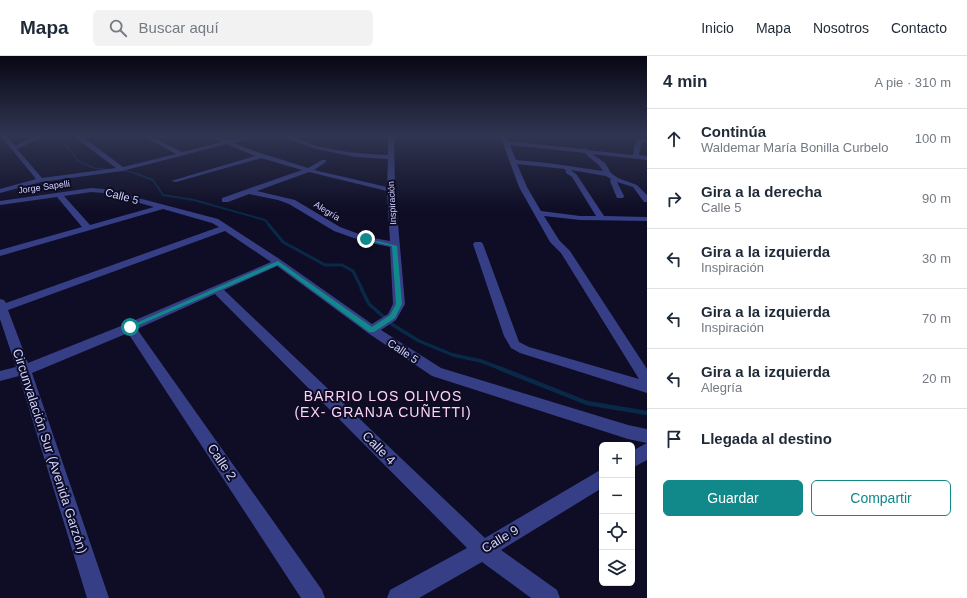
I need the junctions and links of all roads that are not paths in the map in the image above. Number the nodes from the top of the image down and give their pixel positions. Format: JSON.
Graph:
{"nodes":[{"id":1,"x":24,"y":160,"type":"edge"},
{"id":2,"x":110,"y":160,"type":"edge"},
{"id":3,"x":156,"y":160,"type":"edge"},
{"id":4,"x":246,"y":160,"type":"edge"},
{"id":5,"x":274,"y":160,"type":"edge"},
{"id":6,"x":391,"y":160,"type":"edge"},
{"id":7,"x":597,"y":160,"type":"edge"},
{"id":8,"x":324,"y":162,"type":"dead end"},
{"id":9,"x":513,"y":162,"type":"joint"},
{"id":10,"x":568,"y":168,"type":"junction"},
{"id":11,"x":122,"y":169,"type":"junction"},
{"id":12,"x":307,"y":171,"type":"junction"},
{"id":13,"x":608,"y":174,"type":"junction"},
{"id":14,"x":616,"y":179,"type":"junction"},
{"id":15,"x":40,"y":180,"type":"junction"},
{"id":16,"x":174,"y":181,"type":"dead end"},
{"id":17,"x":91,"y":190,"type":"joint"},
{"id":18,"x":391,"y":190,"type":"junction"},
{"id":19,"x":0,"y":191,"type":"edge"},
{"id":20,"x":250,"y":192,"type":"junction"},
{"id":21,"x":59,"y":195,"type":"junction"},
{"id":22,"x":620,"y":196,"type":"dead end"},
{"id":23,"x":225,"y":200,"type":"dead end"},
{"id":24,"x":647,"y":200,"type":"edge"},
{"id":25,"x":0,"y":203,"type":"edge"},
{"id":26,"x":162,"y":207,"type":"junction"},
{"id":27,"x":540,"y":213,"type":"junction"},
{"id":28,"x":602,"y":219,"type":"junction"},
{"id":29,"x":647,"y":219,"type":"edge"},
{"id":30,"x":88,"y":228,"type":"junction"},
{"id":31,"x":225,"y":228,"type":"junction"},
{"id":32,"x":478,"y":244,"type":"dead end"},
{"id":33,"x":395,"y":246,"type":"junction"},
{"id":34,"x":0,"y":253,"type":"edge"},
{"id":35,"x":278,"y":262,"type":"junction"},
{"id":36,"x":217,"y":289,"type":"junction"},
{"id":37,"x":1,"y":306,"type":"edge"},
{"id":38,"x":130,"y":327,"type":"junction"},
{"id":39,"x":372,"y":330,"type":"junction"},
{"id":40,"x":24,"y":370,"type":"junction"},
{"id":41,"x":0,"y":376,"type":"edge"},
{"id":42,"x":647,"y":380,"type":"edge"},
{"id":43,"x":647,"y":387,"type":"edge"},
{"id":44,"x":647,"y":436,"type":"edge"},
{"id":45,"x":647,"y":451,"type":"edge"},
{"id":46,"x":635,"y":458,"type":"edge"},
{"id":47,"x":599,"y":480,"type":"edge"},
{"id":48,"x":483,"y":550,"type":"junction"},
{"id":49,"x":98,"y":598,"type":"edge"},
{"id":50,"x":314,"y":598,"type":"edge"},
{"id":51,"x":398,"y":598,"type":"edge"},
{"id":52,"x":549,"y":598,"type":"edge"}],
"edges":[{"from":1,"to":15,"type":"street"},
{"from":2,"to":11,"type":"street"},
{"from":3,"to":11,"type":"street"},
{"from":4,"to":16,"type":"street"},
{"from":5,"to":12,"type":"street"},
{"from":6,"to":18,"type":"street","name":"Inspiración"},
{"from":7,"to":13,"type":"street"},
{"from":8,"to":12,"type":"street"},
{"from":9,"to":10,"type":"street"},
{"from":9,"to":27,"type":"street"},
{"from":10,"to":13,"type":"street"},
{"from":10,"to":28,"type":"street"},
{"from":11,"to":15,"type":"street"},
{"from":12,"to":18,"type":"street"},
{"from":12,"to":20,"type":"street"},
{"from":13,"to":14,"type":"street"},
{"from":14,"to":22,"type":"street"},
{"from":14,"to":24,"type":"street"},
{"from":15,"to":19,"type":"street"},
{"from":17,"to":21,"type":"street","name":"Jorge Sapelli"},
{"from":17,"to":26,"type":"street","name":"Calle 5"},
{"from":18,"to":33,"type":"street","name":"Inspiración"},
{"from":20,"to":23,"type":"street"},
{"from":20,"to":33,"type":"street","name":"Alegría"},
{"from":21,"to":25,"type":"street","name":"Jorge Sapelli"},
{"from":21,"to":30,"type":"street"},
{"from":26,"to":30,"type":"street"},
{"from":26,"to":31,"type":"street","name":"Calle 5"},
{"from":27,"to":28,"type":"street"},
{"from":27,"to":42,"type":"street"},
{"from":28,"to":29,"type":"street"},
{"from":30,"to":34,"type":"street"},
{"from":31,"to":35,"type":"street","name":"Calle 5"},
{"from":31,"to":37,"type":"street"},
{"from":32,"to":43,"type":"street"},
{"from":33,"to":39,"type":"street","name":"Inspiración"},
{"from":35,"to":36,"type":"street"},
{"from":35,"to":39,"type":"street","name":"Calle 5"},
{"from":36,"to":38,"type":"street"},
{"from":36,"to":48,"type":"street","name":"Calle 4"},
{"from":37,"to":40,"type":"street","name":"Circunvalación Sur (Avenida Garzón)"},
{"from":38,"to":40,"type":"street"},
{"from":38,"to":50,"type":"street","name":"Calle 2"},
{"from":39,"to":44,"type":"street","name":"Calle 5"},
{"from":40,"to":41,"type":"street"},
{"from":40,"to":49,"type":"street","name":"Circunvalación Sur (Avenida Garzón)"},
{"from":45,"to":46,"type":"street"},
{"from":47,"to":48,"type":"street","name":"Calle 9"},
{"from":48,"to":51,"type":"street","name":"Calle 9"},
{"from":48,"to":52,"type":"street","name":"Calle 4"}]}
